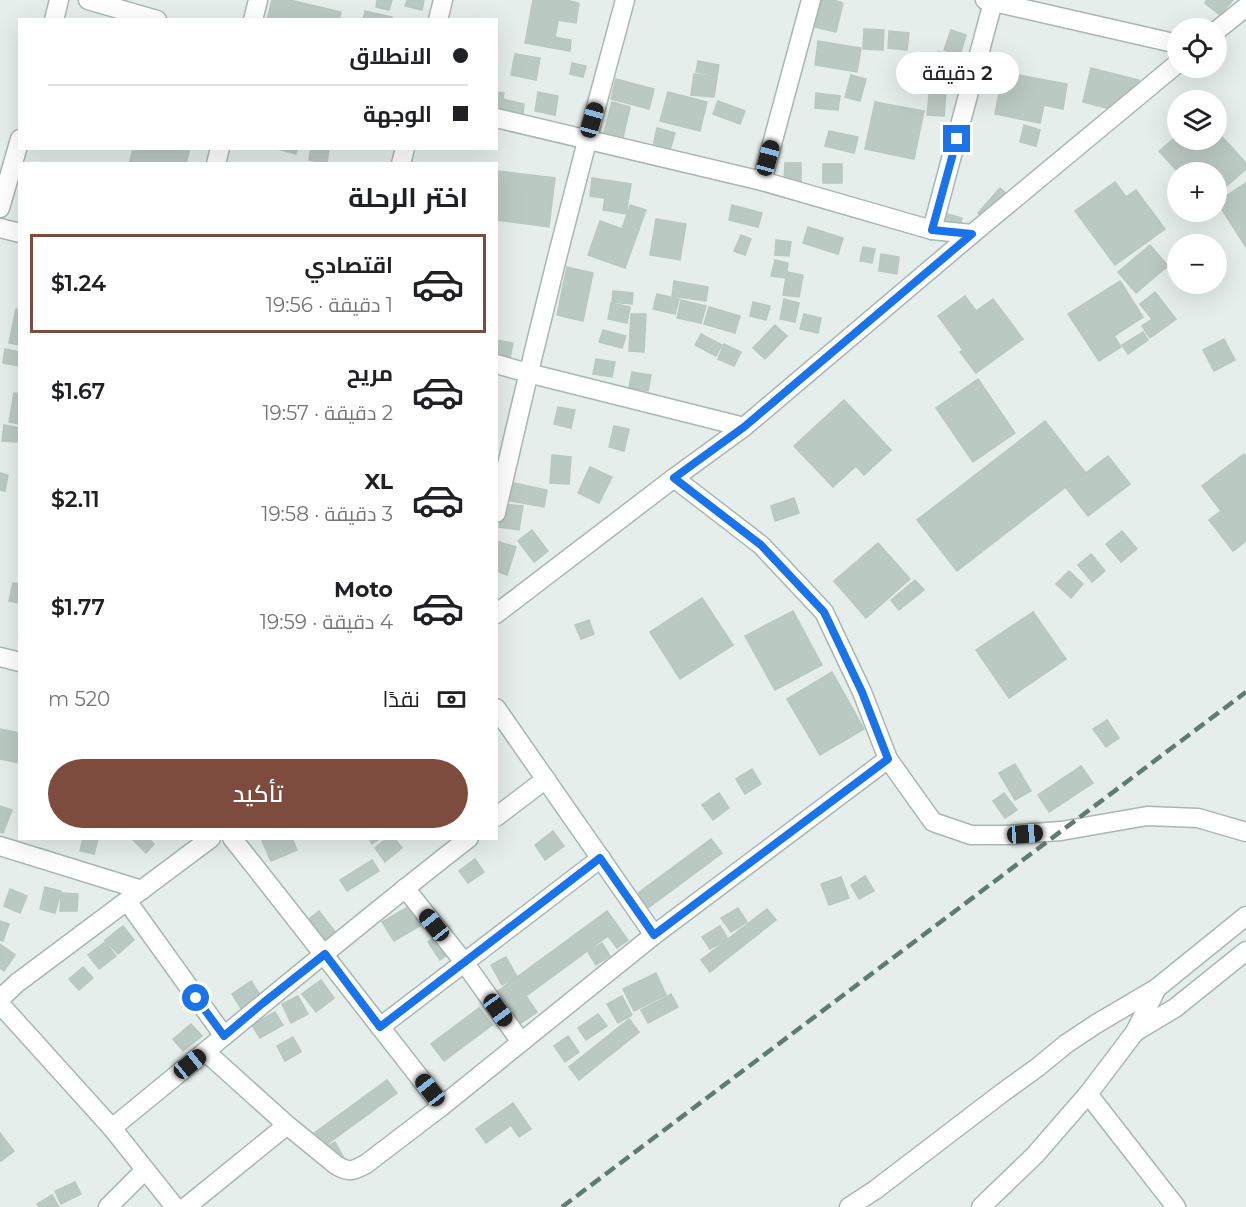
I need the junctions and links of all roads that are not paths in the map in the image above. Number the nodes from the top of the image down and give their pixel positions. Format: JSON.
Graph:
{"nodes":[{"id":1,"x":59,"y":0,"type":"edge"},
{"id":2,"x":88,"y":0,"type":"edge"},
{"id":3,"x":258,"y":0,"type":"edge"},
{"id":4,"x":443,"y":0,"type":"edge"},
{"id":5,"x":625,"y":0,"type":"edge"},
{"id":6,"x":811,"y":0,"type":"edge"},
{"id":7,"x":989,"y":1,"type":"edge"},
{"id":8,"x":1246,"y":7,"type":"edge"},
{"id":9,"x":54,"y":18,"type":"edge"},
{"id":10,"x":150,"y":18,"type":"edge"},
{"id":11,"x":254,"y":18,"type":"edge"},
{"id":12,"x":438,"y":18,"type":"edge"},
{"id":13,"x":1227,"y":22,"type":"edge"},
{"id":14,"x":1167,"y":41,"type":"edge"},
{"id":15,"x":1167,"y":72,"type":"edge"},
{"id":16,"x":498,"y":118,"type":"edge"},
{"id":17,"x":586,"y":140,"type":"junction"},
{"id":18,"x":18,"y":146,"type":"edge"},
{"id":19,"x":762,"y":181,"type":"junction"},
{"id":20,"x":0,"y":208,"type":"edge"},
{"id":21,"x":0,"y":228,"type":"edge"},
{"id":22,"x":932,"y":230,"type":"junction"},
{"id":23,"x":18,"y":232,"type":"edge"},
{"id":24,"x":972,"y":234,"type":"junction"},
{"id":25,"x":498,"y":365,"type":"edge"},
{"id":26,"x":528,"y":373,"type":"junction"},
{"id":27,"x":744,"y":427,"type":"junction"},
{"id":28,"x":674,"y":478,"type":"junction"},
{"id":29,"x":498,"y":504,"type":"edge"},
{"id":30,"x":498,"y":612,"type":"edge"},
{"id":31,"x":0,"y":657,"type":"edge"},
{"id":32,"x":18,"y":662,"type":"edge"},
{"id":33,"x":498,"y":711,"type":"edge"},
{"id":34,"x":888,"y":759,"type":"junction"},
{"id":35,"x":546,"y":779,"type":"junction"},
{"id":36,"x":498,"y":815,"type":"edge"},
{"id":37,"x":1246,"y":832,"type":"edge"},
{"id":38,"x":208,"y":840,"type":"edge"},
{"id":39,"x":234,"y":840,"type":"edge"},
{"id":40,"x":466,"y":840,"type":"edge"},
{"id":41,"x":0,"y":846,"type":"edge"},
{"id":42,"x":600,"y":858,"type":"junction"},
{"id":43,"x":405,"y":888,"type":"junction"},
{"id":44,"x":142,"y":890,"type":"junction"},
{"id":45,"x":127,"y":901,"type":"junction"},
{"id":46,"x":1245,"y":918,"type":"edge"},
{"id":47,"x":654,"y":935,"type":"junction"},
{"id":48,"x":1246,"y":951,"type":"edge"},
{"id":49,"x":325,"y":954,"type":"junction"},
{"id":50,"x":464,"y":962,"type":"junction"},
{"id":51,"x":1156,"y":988,"type":"junction"},
{"id":52,"x":0,"y":999,"type":"edge"},
{"id":53,"x":0,"y":1004,"type":"edge"},
{"id":54,"x":380,"y":1027,"type":"junction"},
{"id":55,"x":1135,"y":1032,"type":"junction"},
{"id":56,"x":224,"y":1036,"type":"junction"},
{"id":57,"x":521,"y":1042,"type":"junction"},
{"id":58,"x":206,"y":1052,"type":"junction"},
{"id":59,"x":1088,"y":1094,"type":"junction"},
{"id":60,"x":442,"y":1106,"type":"junction"},
{"id":61,"x":286,"y":1125,"type":"junction"},
{"id":62,"x":112,"y":1128,"type":"junction"},
{"id":63,"x":146,"y":1170,"type":"junction"},
{"id":64,"x":108,"y":1207,"type":"edge"},
{"id":65,"x":175,"y":1207,"type":"edge"},
{"id":66,"x":186,"y":1207,"type":"edge"},
{"id":67,"x":849,"y":1207,"type":"edge"},
{"id":68,"x":981,"y":1207,"type":"edge"},
{"id":69,"x":1176,"y":1207,"type":"edge"}],
"edges":[{"from":1,"to":9,"type":"street"},
{"from":2,"to":10,"type":"street"},
{"from":3,"to":11,"type":"street"},
{"from":4,"to":12,"type":"street"},
{"from":5,"to":17,"type":"street"},
{"from":6,"to":19,"type":"street"},
{"from":7,"to":14,"type":"street"},
{"from":7,"to":22,"type":"street"},
{"from":8,"to":13,"type":"street"},
{"from":15,"to":24,"type":"street"},
{"from":16,"to":17,"type":"street"},
{"from":17,"to":19,"type":"street"},
{"from":17,"to":26,"type":"street"},
{"from":18,"to":20,"type":"street"},
{"from":19,"to":22,"type":"street"},
{"from":21,"to":23,"type":"street"},
{"from":22,"to":24,"type":"street"},
{"from":24,"to":27,"type":"street"},
{"from":25,"to":26,"type":"street"},
{"from":26,"to":27,"type":"street"},
{"from":26,"to":29,"type":"street"},
{"from":27,"to":28,"type":"street"},
{"from":28,"to":30,"type":"street"},
{"from":28,"to":34,"type":"street"},
{"from":31,"to":32,"type":"street"},
{"from":33,"to":35,"type":"street"},
{"from":34,"to":37,"type":"street"},
{"from":34,"to":47,"type":"street"},
{"from":35,"to":36,"type":"street"},
{"from":35,"to":42,"type":"street"},
{"from":38,"to":44,"type":"street"},
{"from":39,"to":49,"type":"street"},
{"from":40,"to":43,"type":"street"},
{"from":41,"to":44,"type":"street"},
{"from":42,"to":47,"type":"street"},
{"from":42,"to":50,"type":"street"},
{"from":43,"to":49,"type":"street"},
{"from":43,"to":50,"type":"street"},
{"from":44,"to":45,"type":"street"},
{"from":45,"to":52,"type":"street"},
{"from":45,"to":56,"type":"street"},
{"from":46,"to":51,"type":"street"},
{"from":47,"to":57,"type":"street"},
{"from":48,"to":55,"type":"street"},
{"from":49,"to":54,"type":"street"},
{"from":49,"to":56,"type":"street"},
{"from":50,"to":54,"type":"street"},
{"from":50,"to":57,"type":"street"},
{"from":51,"to":55,"type":"street"},
{"from":51,"to":67,"type":"street"},
{"from":53,"to":62,"type":"street"},
{"from":54,"to":60,"type":"street"},
{"from":55,"to":59,"type":"street"},
{"from":56,"to":58,"type":"street"},
{"from":57,"to":60,"type":"street"},
{"from":58,"to":61,"type":"street"},
{"from":58,"to":62,"type":"street"},
{"from":59,"to":68,"type":"street"},
{"from":59,"to":69,"type":"street"},
{"from":60,"to":61,"type":"street"},
{"from":61,"to":66,"type":"street"},
{"from":62,"to":63,"type":"street"},
{"from":63,"to":64,"type":"street"},
{"from":63,"to":65,"type":"street"}]}
